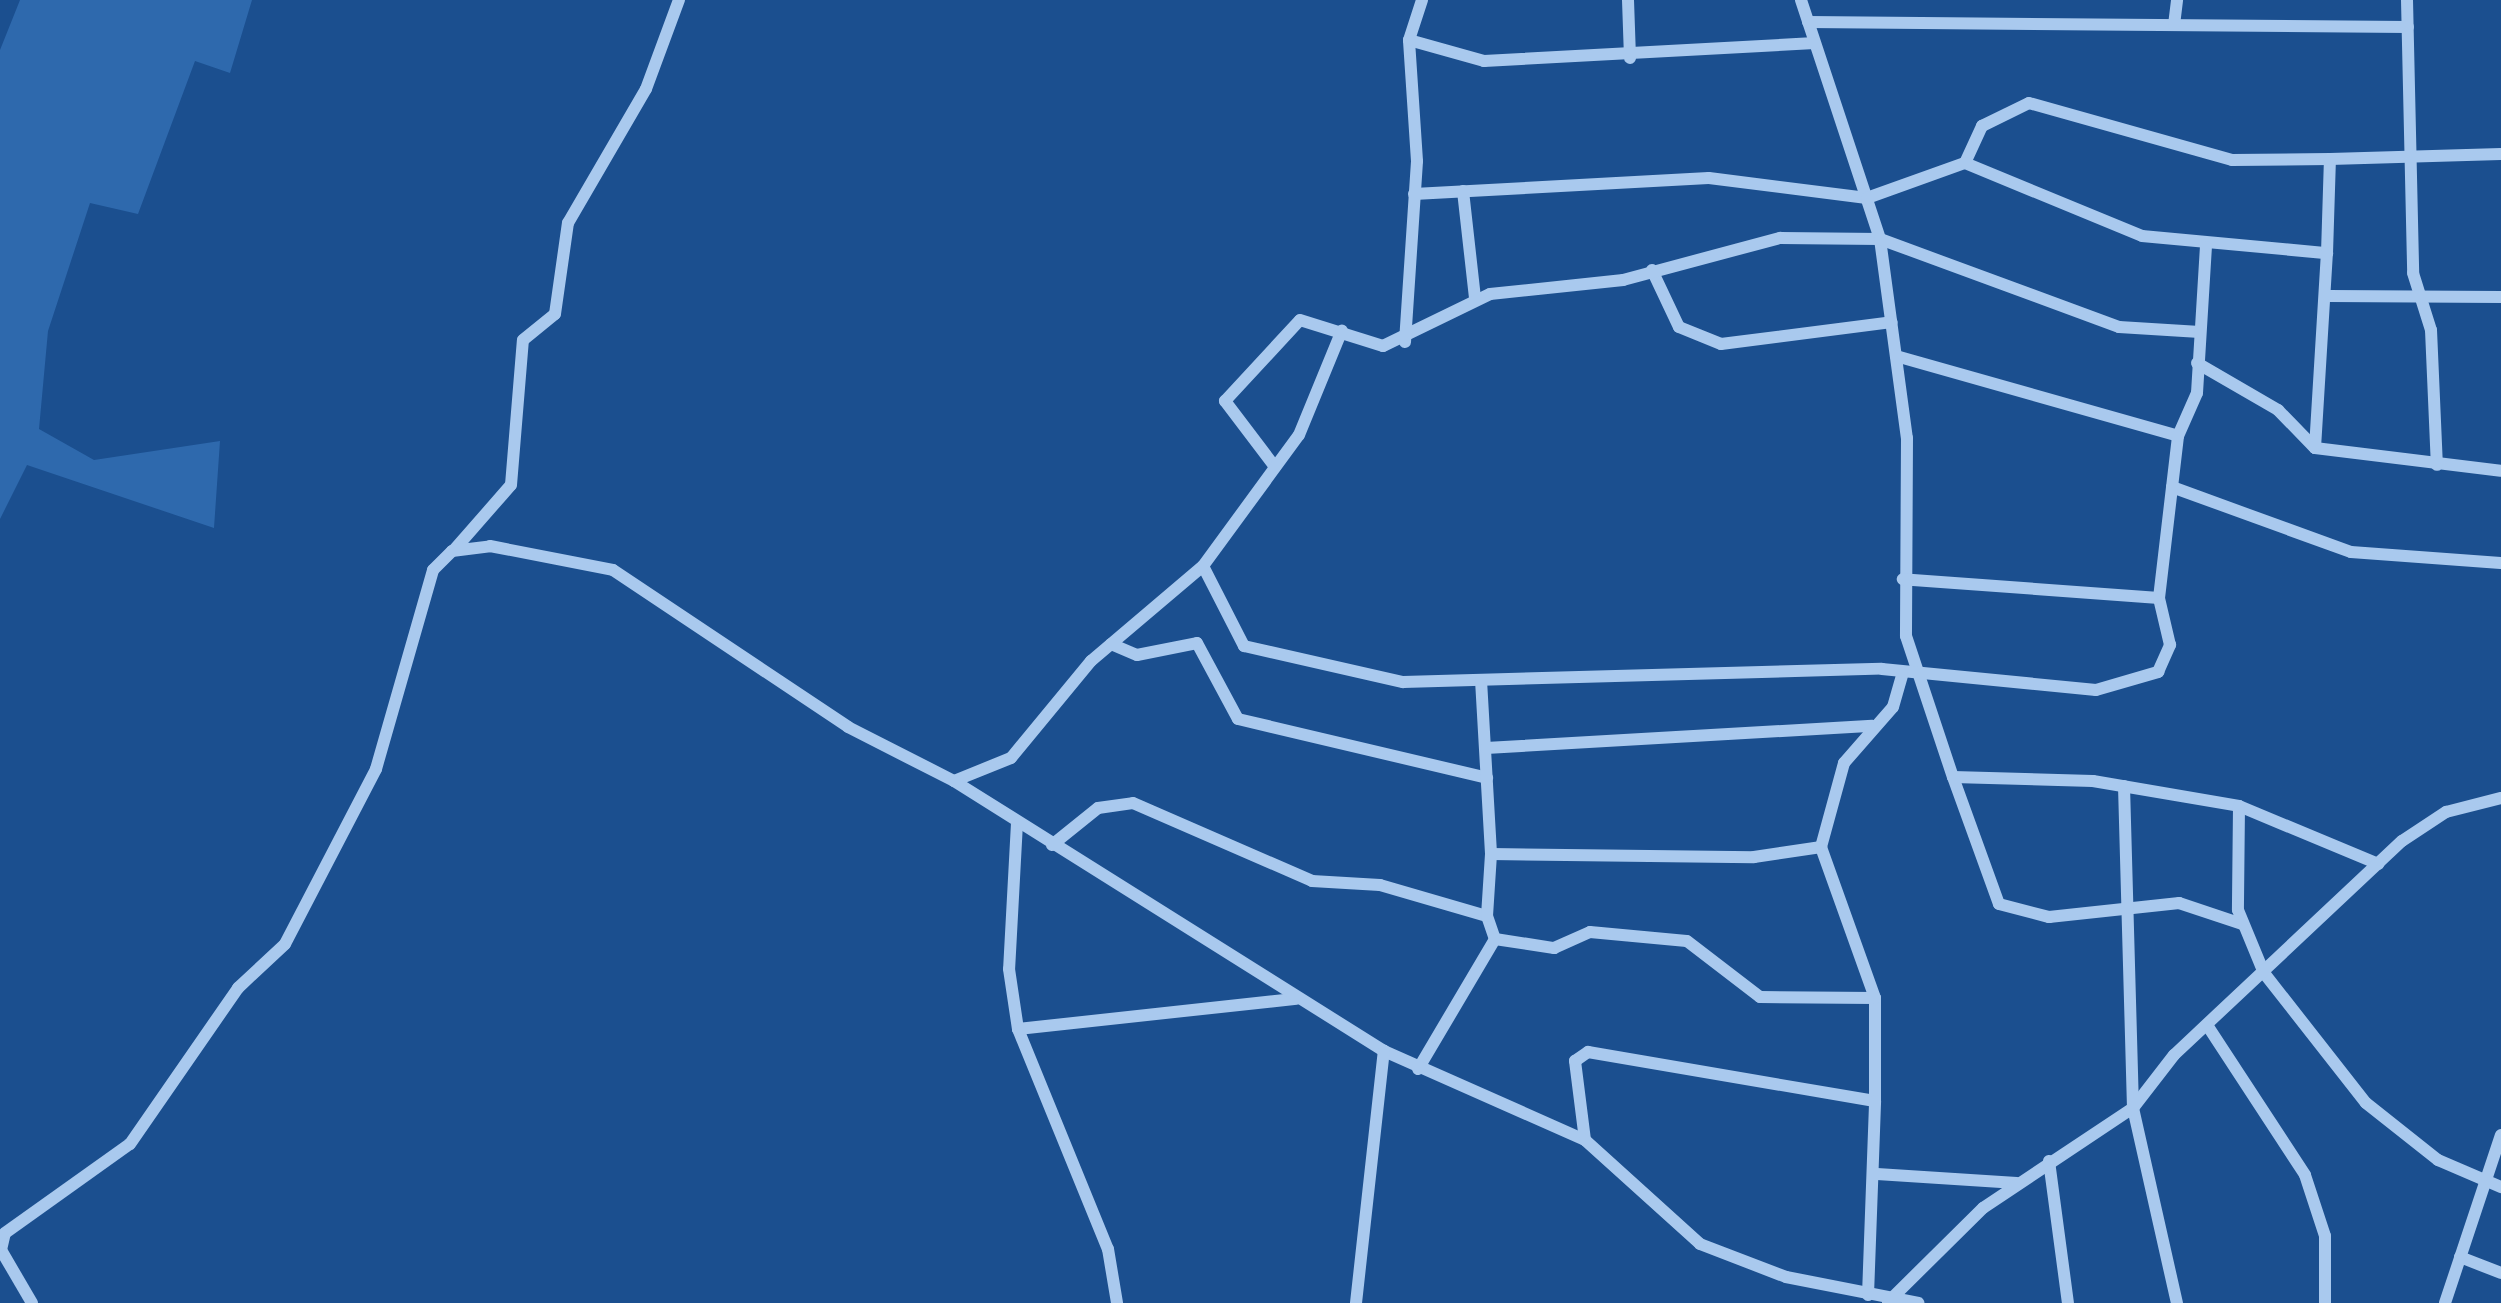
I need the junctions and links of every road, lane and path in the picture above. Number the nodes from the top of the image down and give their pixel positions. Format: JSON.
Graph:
{"nodes":[{"id":1,"x":679,"y":0,"type":"edge"},
{"id":2,"x":1422,"y":0,"type":"edge"},
{"id":3,"x":1628,"y":0,"type":"edge"},
{"id":4,"x":1801,"y":0,"type":"edge"},
{"id":5,"x":2177,"y":0,"type":"edge"},
{"id":6,"x":2407,"y":0,"type":"edge"},
{"id":7,"x":1808,"y":22,"type":"junction"},
{"id":8,"x":2174,"y":25,"type":"junction"},
{"id":9,"x":2408,"y":27,"type":"junction"},
{"id":10,"x":1409,"y":40,"type":"junction"},
{"id":11,"x":1815,"y":44,"type":"junction"},
{"id":12,"x":1630,"y":58,"type":"junction"},
{"id":13,"x":2415,"y":153,"type":"junction"},
{"id":14,"x":2501,"y":154,"type":"edge"},
{"id":15,"x":2330,"y":158,"type":"junction"},
{"id":16,"x":1965,"y":163,"type":"junction"},
{"id":17,"x":1463,"y":191,"type":"junction"},
{"id":18,"x":1414,"y":194,"type":"junction"},
{"id":19,"x":1867,"y":198,"type":"junction"},
{"id":20,"x":1880,"y":239,"type":"junction"},
{"id":21,"x":2206,"y":247,"type":"junction"},
{"id":22,"x":2327,"y":253,"type":"junction"},
{"id":23,"x":1652,"y":270,"type":"junction"},
{"id":24,"x":2329,"y":296,"type":"junction"},
{"id":25,"x":2416,"y":297,"type":"junction"},
{"id":26,"x":2501,"y":297,"type":"edge"},
{"id":27,"x":1475,"y":298,"type":"junction"},
{"id":28,"x":1892,"y":322,"type":"junction"},
{"id":29,"x":1342,"y":330,"type":"junction"},
{"id":30,"x":2200,"y":332,"type":"junction"},
{"id":31,"x":1405,"y":342,"type":"junction"},
{"id":32,"x":1897,"y":356,"type":"junction"},
{"id":33,"x":2197,"y":363,"type":"junction"},
{"id":34,"x":2178,"y":436,"type":"junction"},
{"id":35,"x":2315,"y":448,"type":"junction"},
{"id":36,"x":2438,"y":465,"type":"junction"},
{"id":37,"x":1275,"y":467,"type":"junction"},
{"id":38,"x":2501,"y":470,"type":"edge"},
{"id":39,"x":2172,"y":487,"type":"junction"},
{"id":40,"x":452,"y":551,"type":"junction"},
{"id":41,"x":2501,"y":563,"type":"edge"},
{"id":42,"x":1203,"y":566,"type":"junction"},
{"id":43,"x":1903,"y":579,"type":"junction"},
{"id":44,"x":2159,"y":598,"type":"junction"},
{"id":45,"x":1111,"y":644,"type":"junction"},
{"id":46,"x":1902,"y":675,"type":"junction"},
{"id":47,"x":1481,"y":680,"type":"junction"},
{"id":48,"x":1922,"y":681,"type":"junction"},
{"id":49,"x":1872,"y":726,"type":"junction"},
{"id":50,"x":1486,"y":748,"type":"junction"},
{"id":51,"x":1953,"y":777,"type":"junction"},
{"id":52,"x":1487,"y":778,"type":"junction"},
{"id":53,"x":955,"y":781,"type":"junction"},
{"id":54,"x":2124,"y":786,"type":"junction"},
{"id":55,"x":2501,"y":798,"type":"edge"},
{"id":56,"x":2239,"y":806,"type":"junction"},
{"id":57,"x":1017,"y":823,"type":"junction"},
{"id":58,"x":1052,"y":844,"type":"junction"},
{"id":59,"x":1820,"y":847,"type":"junction"},
{"id":60,"x":1491,"y":854,"type":"junction"},
{"id":61,"x":2378,"y":864,"type":"junction"},
{"id":62,"x":2130,"y":905,"type":"junction"},
{"id":63,"x":1487,"y":916,"type":"junction"},
{"id":64,"x":2242,"y":924,"type":"junction"},
{"id":65,"x":1496,"y":939,"type":"junction"},
{"id":66,"x":2264,"y":973,"type":"junction"},
{"id":67,"x":1874,"y":998,"type":"junction"},
{"id":68,"x":1295,"y":999,"type":"junction"},
{"id":69,"x":2207,"y":1025,"type":"junction"},
{"id":70,"x":1018,"y":1029,"type":"junction"},
{"id":71,"x":1384,"y":1052,"type":"junction"},
{"id":72,"x":1418,"y":1069,"type":"junction"},
{"id":73,"x":1875,"y":1101,"type":"junction"},
{"id":74,"x":2133,"y":1108,"type":"junction"},
{"id":75,"x":2501,"y":1135,"type":"edge"},
{"id":76,"x":1586,"y":1140,"type":"junction"},
{"id":77,"x":2049,"y":1161,"type":"junction"},
{"id":78,"x":1876,"y":1174,"type":"junction"},
{"id":79,"x":2481,"y":1176,"type":"junction"},
{"id":80,"x":2018,"y":1183,"type":"junction"},
{"id":81,"x":2501,"y":1187,"type":"edge"},
{"id":82,"x":2460,"y":1257,"type":"junction"},
{"id":83,"x":2501,"y":1273,"type":"edge"},
{"id":84,"x":1868,"y":1294,"type":"junction"},
{"id":85,"x":1889,"y":1301,"type":"edge"},
{"id":86,"x":32,"y":1303,"type":"edge"},
{"id":87,"x":1117,"y":1303,"type":"edge"},
{"id":88,"x":1356,"y":1303,"type":"edge"},
{"id":89,"x":1918,"y":1303,"type":"edge"},
{"id":90,"x":2068,"y":1303,"type":"edge"},
{"id":91,"x":2177,"y":1303,"type":"edge"},
{"id":92,"x":2325,"y":1303,"type":"edge"},
{"id":93,"x":2445,"y":1303,"type":"edge"}],
"edges":[{"from":1,"to":40,"type":"street"},
{"from":2,"to":10,"type":"street"},
{"from":3,"to":12,"type":"street"},
{"from":4,"to":7,"type":"street"},
{"from":5,"to":8,"type":"street"},
{"from":6,"to":9,"type":"street"},
{"from":7,"to":8,"type":"street"},
{"from":7,"to":11,"type":"street"},
{"from":8,"to":9,"type":"street"},
{"from":9,"to":13,"type":"street"},
{"from":10,"to":12,"type":"street"},
{"from":10,"to":18,"type":"street"},
{"from":11,"to":12,"type":"street"},
{"from":11,"to":19,"type":"street"},
{"from":13,"to":14,"type":"street"},
{"from":13,"to":15,"type":"street"},
{"from":13,"to":25,"type":"street"},
{"from":15,"to":16,"type":"street"},
{"from":15,"to":22,"type":"street"},
{"from":16,"to":19,"type":"street"},
{"from":16,"to":21,"type":"street"},
{"from":17,"to":18,"type":"street"},
{"from":17,"to":19,"type":"street"},
{"from":17,"to":27,"type":"street"},
{"from":18,"to":31,"type":"street"},
{"from":19,"to":20,"type":"street"},
{"from":20,"to":23,"type":"street"},
{"from":20,"to":28,"type":"street"},
{"from":20,"to":30,"type":"street"},
{"from":21,"to":22,"type":"street"},
{"from":21,"to":30,"type":"street"},
{"from":22,"to":24,"type":"street"},
{"from":23,"to":27,"type":"street"},
{"from":23,"to":28,"type":"street"},
{"from":24,"to":25,"type":"street"},
{"from":24,"to":35,"type":"street"},
{"from":25,"to":26,"type":"street"},
{"from":25,"to":36,"type":"street"},
{"from":27,"to":31,"type":"street"},
{"from":28,"to":32,"type":"street"},
{"from":29,"to":31,"type":"street"},
{"from":29,"to":37,"type":"street"},
{"from":29,"to":37,"type":"street"},
{"from":30,"to":33,"type":"street"},
{"from":32,"to":34,"type":"street"},
{"from":32,"to":43,"type":"street"},
{"from":33,"to":34,"type":"street"},
{"from":33,"to":35,"type":"street"},
{"from":34,"to":39,"type":"street"},
{"from":35,"to":36,"type":"street"},
{"from":36,"to":38,"type":"street"},
{"from":37,"to":42,"type":"street"},
{"from":39,"to":41,"type":"street"},
{"from":39,"to":44,"type":"street"},
{"from":40,"to":53,"type":"street"},
{"from":40,"to":86,"type":"street"},
{"from":42,"to":45,"type":"street"},
{"from":42,"to":47,"type":"street"},
{"from":43,"to":44,"type":"street"},
{"from":43,"to":48,"type":"street"},
{"from":44,"to":48,"type":"street"},
{"from":45,"to":52,"type":"street"},
{"from":45,"to":53,"type":"street"},
{"from":46,"to":47,"type":"street"},
{"from":46,"to":48,"type":"street"},
{"from":46,"to":49,"type":"street"},
{"from":47,"to":50,"type":"street"},
{"from":48,"to":51,"type":"street"},
{"from":49,"to":50,"type":"street"},
{"from":49,"to":59,"type":"street"},
{"from":50,"to":52,"type":"street"},
{"from":51,"to":54,"type":"street"},
{"from":51,"to":62,"type":"street"},
{"from":52,"to":60,"type":"street"},
{"from":53,"to":57,"type":"street"},
{"from":54,"to":56,"type":"street"},
{"from":54,"to":62,"type":"street"},
{"from":55,"to":61,"type":"street"},
{"from":56,"to":61,"type":"street"},
{"from":56,"to":64,"type":"street"},
{"from":57,"to":58,"type":"street"},
{"from":57,"to":70,"type":"street"},
{"from":58,"to":63,"type":"street"},
{"from":58,"to":68,"type":"street"},
{"from":59,"to":60,"type":"street"},
{"from":59,"to":67,"type":"street"},
{"from":60,"to":63,"type":"street"},
{"from":61,"to":66,"type":"street"},
{"from":62,"to":64,"type":"street"},
{"from":62,"to":74,"type":"street"},
{"from":63,"to":65,"type":"street"},
{"from":64,"to":66,"type":"street"},
{"from":65,"to":67,"type":"street"},
{"from":65,"to":72,"type":"street"},
{"from":66,"to":69,"type":"street"},
{"from":66,"to":79,"type":"street"},
{"from":67,"to":73,"type":"street"},
{"from":68,"to":70,"type":"street"},
{"from":68,"to":71,"type":"street"},
{"from":69,"to":74,"type":"street"},
{"from":69,"to":92,"type":"street"},
{"from":70,"to":87,"type":"street"},
{"from":71,"to":72,"type":"street"},
{"from":71,"to":88,"type":"street"},
{"from":72,"to":76,"type":"street"},
{"from":73,"to":76,"type":"street"},
{"from":73,"to":78,"type":"street"},
{"from":74,"to":77,"type":"street"},
{"from":74,"to":91,"type":"street"},
{"from":75,"to":79,"type":"street"},
{"from":76,"to":84,"type":"street"},
{"from":77,"to":80,"type":"street"},
{"from":77,"to":90,"type":"street"},
{"from":78,"to":80,"type":"street"},
{"from":78,"to":84,"type":"street"},
{"from":79,"to":81,"type":"street"},
{"from":79,"to":82,"type":"street"},
{"from":80,"to":85,"type":"street"},
{"from":82,"to":83,"type":"street"},
{"from":82,"to":93,"type":"street"},
{"from":84,"to":85,"type":"street"},
{"from":85,"to":89,"type":"street"}]}
